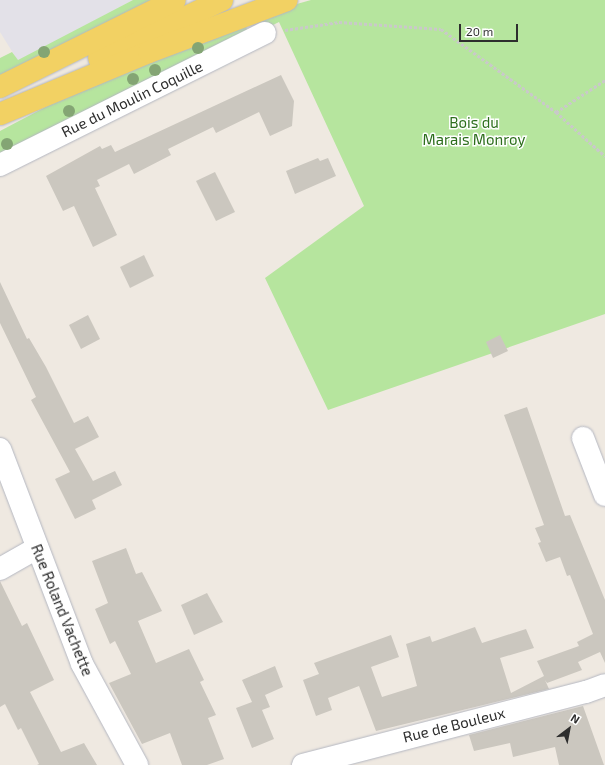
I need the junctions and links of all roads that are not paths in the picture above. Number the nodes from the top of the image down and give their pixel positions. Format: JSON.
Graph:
{"nodes":[{"id":1,"x":175,"y":0,"type":"edge"},
{"id":2,"x":222,"y":0,"type":"edge"},
{"id":3,"x":287,"y":0,"type":"edge"},
{"id":4,"x":265,"y":33,"type":"road end"},
{"id":5,"x":0,"y":87,"type":"edge"},
{"id":6,"x":0,"y":113,"type":"edge"},
{"id":7,"x":0,"y":165,"type":"edge"},
{"id":8,"x":583,"y":438,"type":"dead end"},
{"id":9,"x":0,"y":449,"type":"edge"},
{"id":10,"x":605,"y":495,"type":"edge"},
{"id":11,"x":37,"y":548,"type":"junction"},
{"id":12,"x":0,"y":569,"type":"edge"},
{"id":13,"x":605,"y":685,"type":"edge"},
{"id":14,"x":137,"y":765,"type":"edge"},
{"id":15,"x":303,"y":765,"type":"edge"}],
"edges":[{"from":1,"to":5,"type":"main road"},
{"from":2,"to":6,"type":"main road"},
{"from":3,"to":6,"type":"main road"},
{"from":4,"to":7,"type":"street","name":"Rue du Moulin Coquille"},
{"from":8,"to":10,"type":"street"},
{"from":9,"to":11,"type":"street","name":"Rue Roland Vachette"},
{"from":11,"to":12,"type":"street"},
{"from":11,"to":14,"type":"street","name":"Rue Roland Vachette"},
{"from":13,"to":15,"type":"street","name":"Rue de Bouleux"}]}
